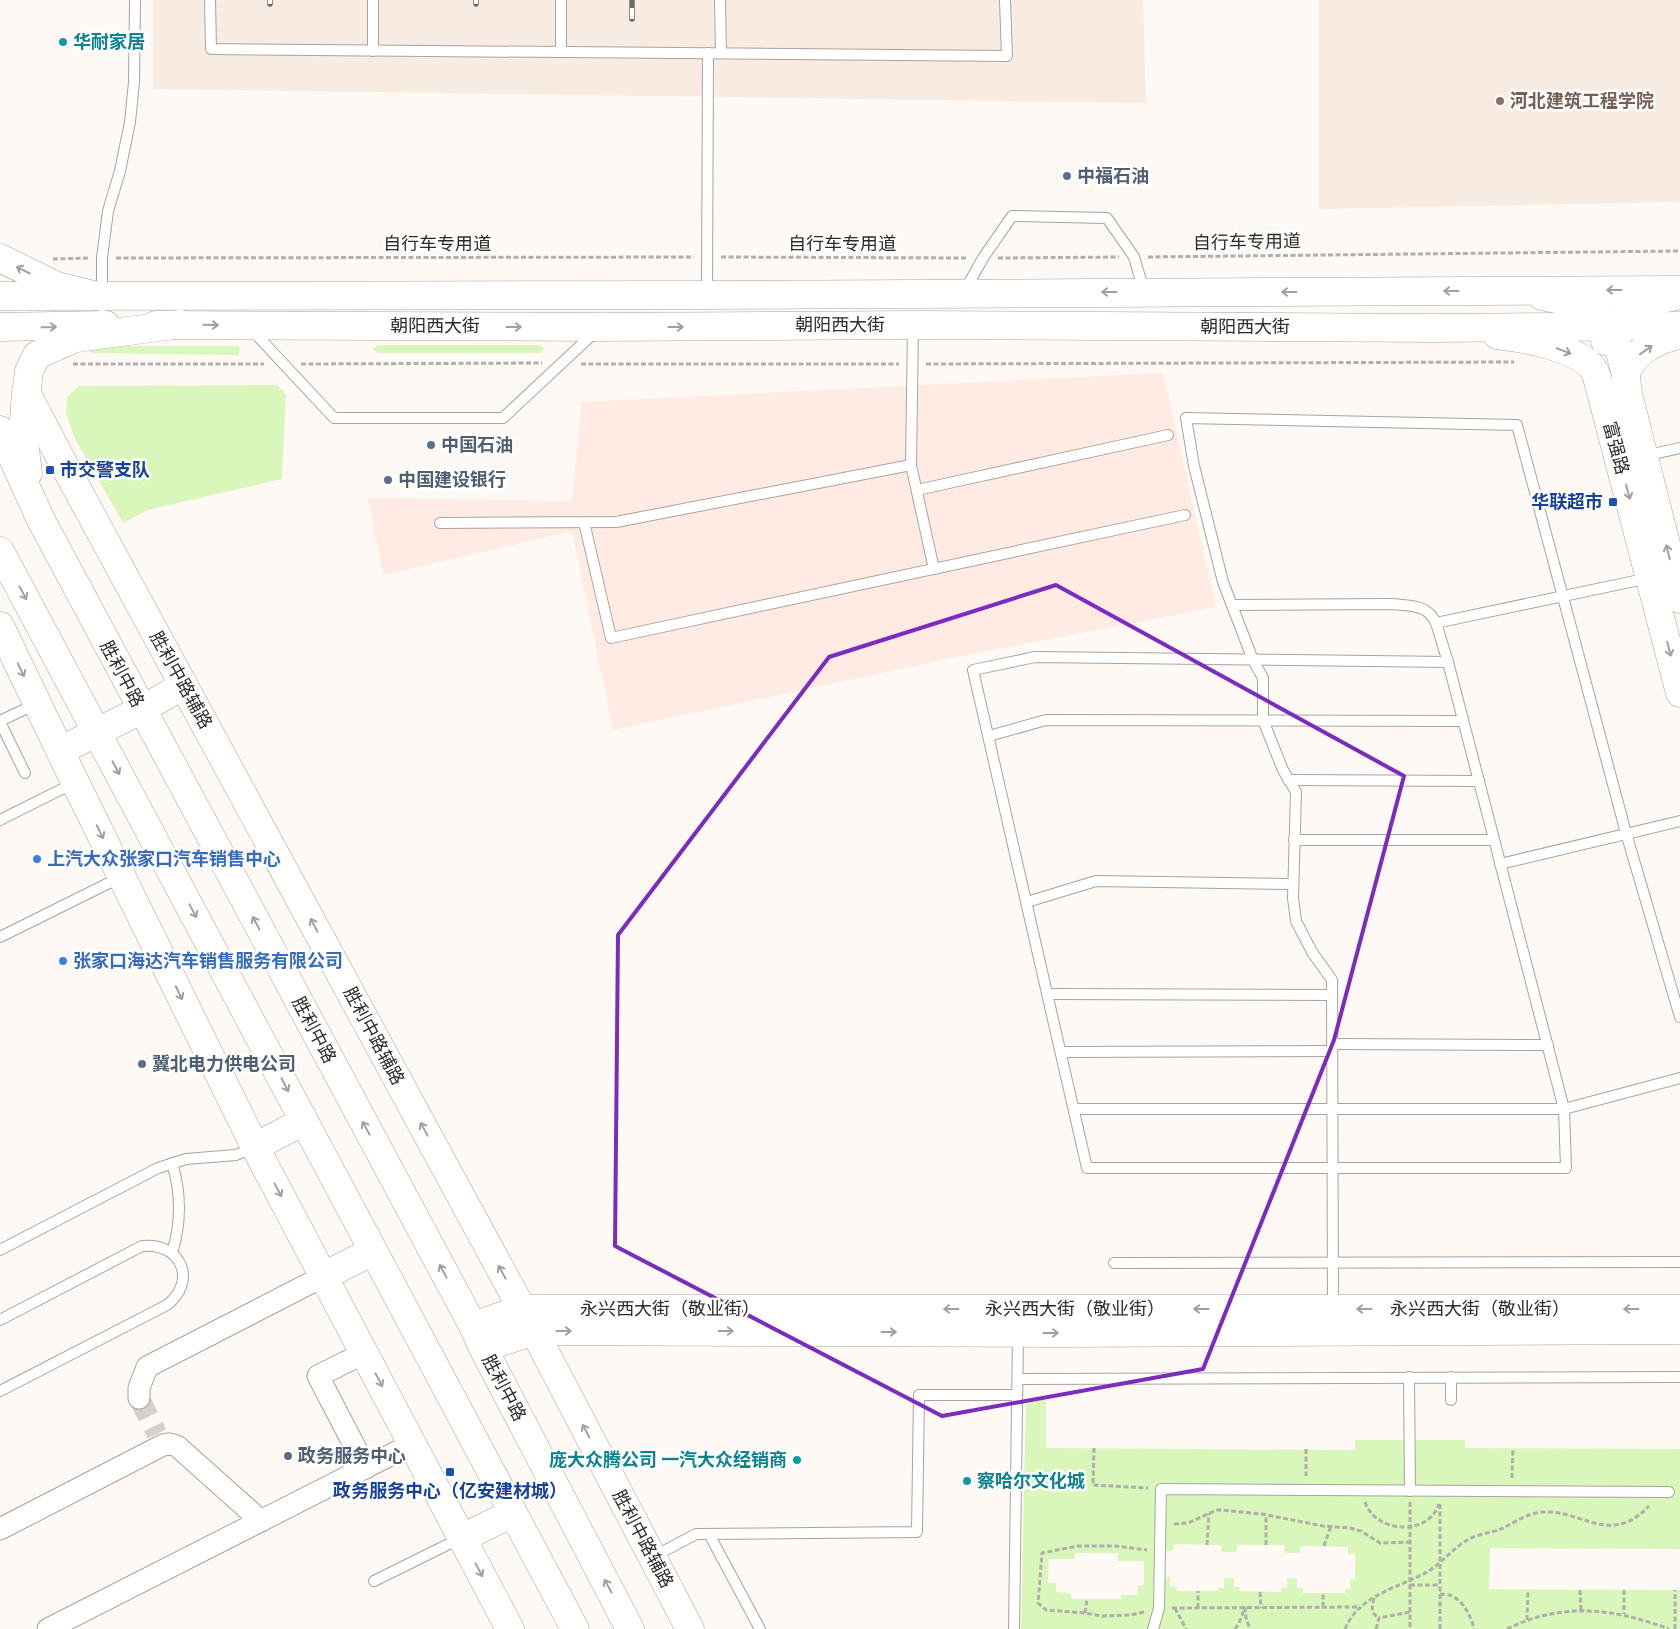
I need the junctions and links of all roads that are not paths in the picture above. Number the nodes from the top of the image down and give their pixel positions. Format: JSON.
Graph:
{"nodes":[{"id":1,"x":135,"y":0,"type":"edge"},
{"id":2,"x":210,"y":0,"type":"edge"},
{"id":3,"x":373,"y":0,"type":"edge"},
{"id":4,"x":561,"y":0,"type":"edge"},
{"id":5,"x":720,"y":0,"type":"edge"},
{"id":6,"x":1005,"y":0,"type":"edge"},
{"id":7,"x":373,"y":51,"type":"junction"},
{"id":8,"x":561,"y":52,"type":"junction"},
{"id":9,"x":708,"y":54,"type":"junction"},
{"id":10,"x":721,"y":54,"type":"junction"},
{"id":11,"x":0,"y":258,"type":"edge"},
{"id":12,"x":1680,"y":290,"type":"edge"},
{"id":13,"x":1522,"y":291,"type":"junction"},
{"id":14,"x":1144,"y":292,"type":"junction"},
{"id":15,"x":964,"y":293,"type":"junction"},
{"id":16,"x":1680,"y":295,"type":"edge"},
{"id":17,"x":0,"y":296,"type":"edge"},
{"id":18,"x":707,"y":296,"type":"junction"},
{"id":19,"x":102,"y":297,"type":"junction"},
{"id":20,"x":181,"y":324,"type":"junction"},
{"id":21,"x":248,"y":325,"type":"junction"},
{"id":22,"x":912,"y":325,"type":"junction"},
{"id":23,"x":1680,"y":326,"type":"edge"},
{"id":24,"x":0,"y":327,"type":"edge"},
{"id":25,"x":601,"y":327,"type":"junction"},
{"id":26,"x":1431,"y":328,"type":"junction"},
{"id":27,"x":1612,"y":328,"type":"junction"},
{"id":28,"x":1680,"y":335,"type":"edge"},
{"id":29,"x":1626,"y":375,"type":"junction"},
{"id":30,"x":1597,"y":377,"type":"junction"},
{"id":31,"x":26,"y":392,"type":"junction"},
{"id":32,"x":0,"y":430,"type":"edge"},
{"id":33,"x":1168,"y":435,"type":"dead end"},
{"id":34,"x":1680,"y":448,"type":"edge"},
{"id":35,"x":1644,"y":456,"type":"junction"},
{"id":36,"x":911,"y":465,"type":"junction"},
{"id":37,"x":917,"y":490,"type":"junction"},
{"id":38,"x":1185,"y":515,"type":"dead end"},
{"id":39,"x":41,"y":520,"type":"junction"},
{"id":40,"x":584,"y":522,"type":"junction"},
{"id":41,"x":440,"y":523,"type":"dead end"},
{"id":42,"x":1,"y":554,"type":"edge"},
{"id":43,"x":934,"y":569,"type":"junction"},
{"id":44,"x":1650,"y":578,"type":"junction"},
{"id":45,"x":1563,"y":596,"type":"junction"},
{"id":46,"x":1680,"y":599,"type":"edge"},
{"id":47,"x":1232,"y":605,"type":"junction"},
{"id":48,"x":1436,"y":623,"type":"junction"},
{"id":49,"x":0,"y":626,"type":"edge"},
{"id":50,"x":1253,"y":660,"type":"junction"},
{"id":51,"x":1448,"y":662,"type":"junction"},
{"id":52,"x":184,"y":686,"type":"junction"},
{"id":53,"x":1680,"y":693,"type":"edge"},
{"id":54,"x":37,"y":704,"type":"junction"},
{"id":55,"x":141,"y":710,"type":"junction"},
{"id":56,"x":1263,"y":720,"type":"junction"},
{"id":57,"x":1463,"y":721,"type":"junction"},
{"id":58,"x":0,"y":722,"type":"edge"},
{"id":59,"x":97,"y":732,"type":"junction"},
{"id":60,"x":989,"y":736,"type":"junction"},
{"id":61,"x":60,"y":750,"type":"junction"},
{"id":62,"x":25,"y":773,"type":"dead end"},
{"id":63,"x":1288,"y":780,"type":"junction"},
{"id":64,"x":1479,"y":781,"type":"junction"},
{"id":65,"x":75,"y":782,"type":"junction"},
{"id":66,"x":0,"y":820,"type":"edge"},
{"id":67,"x":1680,"y":821,"type":"edge"},
{"id":68,"x":1626,"y":834,"type":"junction"},
{"id":69,"x":1294,"y":840,"type":"junction"},
{"id":70,"x":1494,"y":840,"type":"junction"},
{"id":71,"x":1500,"y":864,"type":"junction"},
{"id":72,"x":122,"y":876,"type":"junction"},
{"id":73,"x":1293,"y":884,"type":"junction"},
{"id":74,"x":1027,"y":902,"type":"junction"},
{"id":75,"x":0,"y":937,"type":"edge"},
{"id":76,"x":1048,"y":994,"type":"junction"},
{"id":77,"x":1332,"y":995,"type":"junction"},
{"id":78,"x":1680,"y":1017,"type":"edge"},
{"id":79,"x":1548,"y":1045,"type":"junction"},
{"id":80,"x":1332,"y":1047,"type":"junction"},
{"id":81,"x":1061,"y":1052,"type":"junction"},
{"id":82,"x":1680,"y":1078,"type":"edge"},
{"id":83,"x":1333,"y":1108,"type":"junction"},
{"id":84,"x":1074,"y":1109,"type":"junction"},
{"id":85,"x":1564,"y":1109,"type":"junction"},
{"id":86,"x":304,"y":1121,"type":"junction"},
{"id":87,"x":256,"y":1147,"type":"junction"},
{"id":88,"x":172,"y":1164,"type":"junction"},
{"id":89,"x":1333,"y":1168,"type":"junction"},
{"id":90,"x":0,"y":1250,"type":"edge"},
{"id":91,"x":374,"y":1251,"type":"junction"},
{"id":92,"x":172,"y":1253,"type":"junction"},
{"id":93,"x":1680,"y":1262,"type":"edge"},
{"id":94,"x":1114,"y":1263,"type":"dead end"},
{"id":95,"x":1333,"y":1263,"type":"junction"},
{"id":96,"x":324,"y":1276,"type":"junction"},
{"id":97,"x":1333,"y":1309,"type":"junction"},
{"id":98,"x":1680,"y":1309,"type":"edge"},
{"id":99,"x":0,"y":1320,"type":"edge"},
{"id":100,"x":528,"y":1320,"type":"junction"},
{"id":101,"x":1680,"y":1330,"type":"edge"},
{"id":102,"x":1018,"y":1333,"type":"junction"},
{"id":103,"x":478,"y":1337,"type":"junction"},
{"id":104,"x":364,"y":1353,"type":"junction"},
{"id":105,"x":1409,"y":1377,"type":"junction"},
{"id":106,"x":1451,"y":1377,"type":"junction"},
{"id":107,"x":1680,"y":1377,"type":"edge"},
{"id":108,"x":1018,"y":1379,"type":"junction"},
{"id":109,"x":0,"y":1391,"type":"edge"},
{"id":110,"x":1017,"y":1395,"type":"junction"},
{"id":111,"x":139,"y":1398,"type":"tunnel mouth"},
{"id":112,"x":1451,"y":1400,"type":"dead end"},
{"id":113,"x":412,"y":1444,"type":"junction"},
{"id":114,"x":366,"y":1468,"type":"junction"},
{"id":115,"x":1410,"y":1491,"type":"junction"},
{"id":116,"x":1669,"y":1492,"type":"dead end"},
{"id":117,"x":513,"y":1513,"type":"junction"},
{"id":118,"x":261,"y":1521,"type":"junction"},
{"id":119,"x":0,"y":1529,"type":"edge"},
{"id":120,"x":709,"y":1534,"type":"junction"},
{"id":121,"x":462,"y":1538,"type":"junction"},
{"id":122,"x":652,"y":1557,"type":"junction"},
{"id":123,"x":374,"y":1581,"type":"dead end"},
{"id":124,"x":48,"y":1629,"type":"edge"},
{"id":125,"x":510,"y":1629,"type":"edge"},
{"id":126,"x":575,"y":1629,"type":"edge"},
{"id":127,"x":630,"y":1629,"type":"edge"},
{"id":128,"x":690,"y":1629,"type":"edge"},
{"id":129,"x":760,"y":1629,"type":"edge"},
{"id":130,"x":1014,"y":1629,"type":"edge"},
{"id":131,"x":1153,"y":1629,"type":"edge"}],
"edges":[{"from":1,"to":19,"type":"lane"},
{"from":2,"to":7,"type":"lane"},
{"from":3,"to":7,"type":"lane"},
{"from":4,"to":8,"type":"lane"},
{"from":5,"to":10,"type":"lane"},
{"from":6,"to":10,"type":"lane"},
{"from":7,"to":8,"type":"lane"},
{"from":8,"to":9,"type":"lane"},
{"from":9,"to":10,"type":"lane"},
{"from":9,"to":18,"type":"lane"},
{"from":19,"to":11,"type":"main road","one_way":true},
{"from":12,"to":13,"type":"main road","name":"朝阳西大街","one_way":true},
{"from":13,"to":14,"type":"main road","name":"朝阳西大街","one_way":true},
{"from":13,"to":27,"type":"main road"},
{"from":14,"to":15,"type":"main road","name":"朝阳西大街","one_way":true},
{"from":14,"to":15,"type":"lane"},
{"from":15,"to":18,"type":"main road","name":"朝阳西大街"},
{"from":16,"to":27,"type":"main road"},
{"from":17,"to":19,"type":"main road","name":"朝阳西大街"},
{"from":18,"to":19,"type":"main road","name":"朝阳西大街"},
{"from":20,"to":21,"type":"main road","name":"朝阳西大街","one_way":true},
{"from":24,"to":20,"type":"main road","name":"朝阳西大街","one_way":true},
{"from":20,"to":31,"type":"main road"},
{"from":21,"to":25,"type":"main road","name":"朝阳西大街","one_way":true},
{"from":21,"to":25,"type":"lane"},
{"from":25,"to":22,"type":"main road","name":"朝阳西大街","one_way":true},
{"from":22,"to":26,"type":"main road","name":"朝阳西大街"},
{"from":22,"to":36,"type":"lane"},
{"from":23,"to":27,"type":"main road","name":"朝阳西大街"},
{"from":26,"to":27,"type":"main road","name":"朝阳西大街"},
{"from":26,"to":30,"type":"main road","name":"富强路","one_way":true},
{"from":27,"to":29,"type":"main road","name":"富强路"},
{"from":27,"to":30,"type":"main road"},
{"from":29,"to":28,"type":"main road","one_way":true},
{"from":29,"to":35,"type":"main road","name":"富强路"},
{"from":30,"to":44,"type":"main road","name":"富强路","one_way":true},
{"from":31,"to":39,"type":"main road"},
{"from":31,"to":52,"type":"main road","name":"胜利中路辅路"},
{"from":32,"to":39,"type":"main road","name":"胜利中路"},
{"from":33,"to":37,"type":"lane"},
{"from":34,"to":35,"type":"lane"},
{"from":46,"to":35,"type":"main road","name":"富强路","one_way":true},
{"from":36,"to":37,"type":"lane"},
{"from":36,"to":40,"type":"lane"},
{"from":37,"to":43,"type":"lane"},
{"from":38,"to":43,"type":"lane"},
{"from":39,"to":55,"type":"main road","name":"胜利中路"},
{"from":40,"to":41,"type":"lane"},
{"from":40,"to":43,"type":"lane"},
{"from":42,"to":59,"type":"main road","one_way":true},
{"from":44,"to":45,"type":"lane"},
{"from":44,"to":53,"type":"main road","name":"富强路","one_way":true},
{"from":45,"to":47,"type":"lane"},
{"from":45,"to":48,"type":"lane"},
{"from":45,"to":68,"type":"lane"},
{"from":47,"to":48,"type":"lane"},
{"from":47,"to":50,"type":"lane"},
{"from":48,"to":51,"type":"lane"},
{"from":49,"to":54,"type":"main road","one_way":true},
{"from":50,"to":51,"type":"lane"},
{"from":50,"to":56,"type":"lane"},
{"from":50,"to":60,"type":"lane"},
{"from":51,"to":57,"type":"lane"},
{"from":52,"to":55,"type":"main road"},
{"from":100,"to":52,"type":"main road","name":"胜利中路辅路","one_way":true},
{"from":54,"to":58,"type":"lane"},
{"from":54,"to":61,"type":"main road"},
{"from":55,"to":59,"type":"main road"},
{"from":103,"to":55,"type":"main road","name":"胜利中路","one_way":true},
{"from":56,"to":57,"type":"lane"},
{"from":56,"to":60,"type":"lane"},
{"from":56,"to":63,"type":"lane"},
{"from":57,"to":64,"type":"lane"},
{"from":58,"to":62,"type":"lane"},
{"from":59,"to":61,"type":"main road"},
{"from":59,"to":86,"type":"main road","one_way":true},
{"from":60,"to":74,"type":"lane"},
{"from":61,"to":65,"type":"main road"},
{"from":63,"to":64,"type":"lane"},
{"from":63,"to":69,"type":"lane"},
{"from":64,"to":70,"type":"lane"},
{"from":65,"to":66,"type":"lane"},
{"from":65,"to":72,"type":"main road","one_way":true},
{"from":67,"to":68,"type":"lane"},
{"from":68,"to":71,"type":"lane"},
{"from":68,"to":78,"type":"lane"},
{"from":69,"to":70,"type":"lane"},
{"from":69,"to":73,"type":"lane"},
{"from":70,"to":71,"type":"lane"},
{"from":71,"to":79,"type":"lane"},
{"from":72,"to":75,"type":"lane"},
{"from":72,"to":87,"type":"main road","one_way":true},
{"from":73,"to":74,"type":"lane"},
{"from":73,"to":77,"type":"lane"},
{"from":74,"to":76,"type":"lane"},
{"from":76,"to":77,"type":"lane"},
{"from":76,"to":81,"type":"lane"},
{"from":77,"to":80,"type":"lane"},
{"from":79,"to":80,"type":"lane"},
{"from":79,"to":85,"type":"lane"},
{"from":80,"to":81,"type":"lane"},
{"from":80,"to":83,"type":"lane"},
{"from":81,"to":84,"type":"lane"},
{"from":82,"to":85,"type":"lane"},
{"from":83,"to":84,"type":"lane"},
{"from":83,"to":85,"type":"lane"},
{"from":83,"to":89,"type":"lane"},
{"from":84,"to":89,"type":"lane"},
{"from":85,"to":89,"type":"lane"},
{"from":86,"to":87,"type":"main road"},
{"from":86,"to":91,"type":"main road"},
{"from":87,"to":88,"type":"lane"},
{"from":87,"to":96,"type":"main road","one_way":true},
{"from":88,"to":90,"type":"lane"},
{"from":88,"to":92,"type":"lane"},
{"from":89,"to":95,"type":"lane"},
{"from":91,"to":96,"type":"main road"},
{"from":91,"to":117,"type":"main road"},
{"from":92,"to":99,"type":"lane"},
{"from":92,"to":109,"type":"lane"},
{"from":93,"to":95,"type":"lane"},
{"from":94,"to":95,"type":"lane"},
{"from":95,"to":97,"type":"lane"},
{"from":96,"to":104,"type":"main road"},
{"from":96,"to":111,"type":"street"},
{"from":98,"to":97,"type":"main road","name":"永兴西大街（敬业街）","one_way":true},
{"from":97,"to":100,"type":"main road","name":"永兴西大街（敬业街）","one_way":true},
{"from":100,"to":102,"type":"main road","name":"永兴西大街（敬业街）","one_way":true},
{"from":100,"to":103,"type":"main road","name":"永兴西大街（敬业街）"},
{"from":122,"to":100,"type":"main road","name":"胜利中路辅路","one_way":true},
{"from":102,"to":101,"type":"main road","name":"永兴西大街（敬业街）","one_way":true},
{"from":102,"to":108,"type":"lane"},
{"from":127,"to":103,"type":"main road","name":"胜利中路","one_way":true},
{"from":104,"to":113,"type":"main road","one_way":true},
{"from":104,"to":114,"type":"street"},
{"from":105,"to":106,"type":"lane"},
{"from":105,"to":108,"type":"lane"},
{"from":105,"to":115,"type":"lane"},
{"from":106,"to":107,"type":"lane"},
{"from":106,"to":112,"type":"lane"},
{"from":108,"to":110,"type":"lane"},
{"from":110,"to":120,"type":"lane"},
{"from":110,"to":130,"type":"lane"},
{"from":113,"to":114,"type":"street"},
{"from":113,"to":121,"type":"main road"},
{"from":114,"to":118,"type":"street"},
{"from":115,"to":116,"type":"lane"},
{"from":115,"to":131,"type":"lane"},
{"from":117,"to":121,"type":"main road"},
{"from":117,"to":126,"type":"main road"},
{"from":118,"to":119,"type":"street"},
{"from":118,"to":124,"type":"street"},
{"from":120,"to":122,"type":"lane"},
{"from":120,"to":129,"type":"lane"},
{"from":121,"to":123,"type":"lane"},
{"from":121,"to":125,"type":"main road","one_way":true},
{"from":122,"to":128,"type":"main road","name":"胜利中路辅路"}]}
